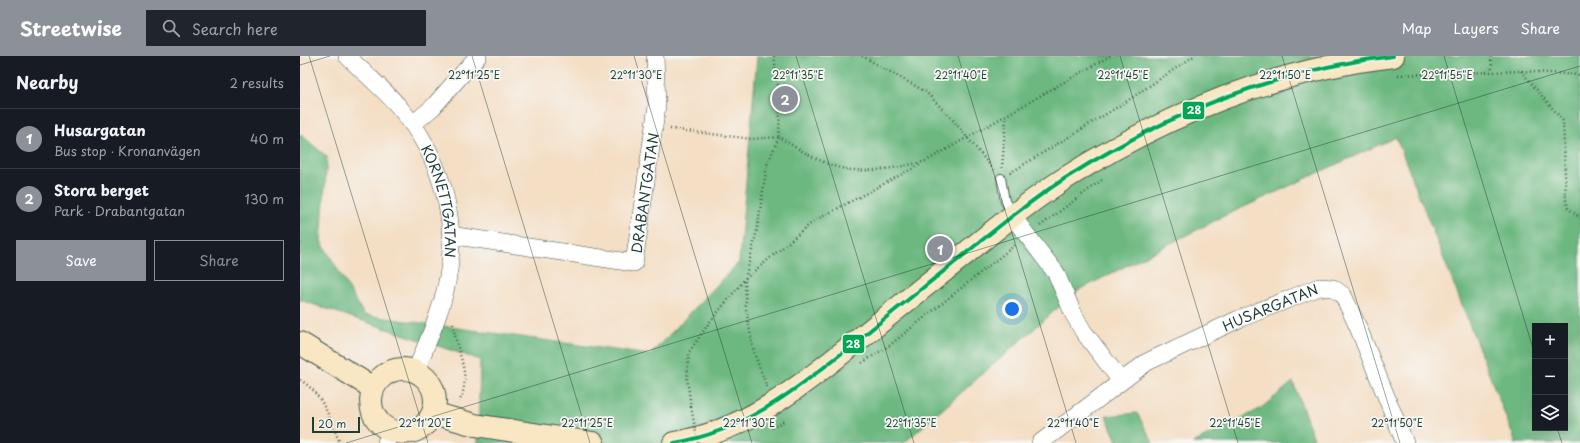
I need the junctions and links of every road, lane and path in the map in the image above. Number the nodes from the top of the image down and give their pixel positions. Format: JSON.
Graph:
{"nodes":[{"id":1,"x":347,"y":56,"type":"edge"},
{"id":2,"x":478,"y":56,"type":"edge"},
{"id":3,"x":655,"y":56,"type":"edge"},
{"id":4,"x":774,"y":56,"type":"edge"},
{"id":5,"x":862,"y":56,"type":"edge"},
{"id":6,"x":1110,"y":56,"type":"edge"},
{"id":7,"x":1194,"y":56,"type":"edge"},
{"id":8,"x":1491,"y":56,"type":"edge"},
{"id":9,"x":1394,"y":66,"type":"edge"},
{"id":10,"x":1492,"y":71,"type":"junction"},
{"id":11,"x":1521,"y":71,"type":"junction"},
{"id":12,"x":1580,"y":76,"type":"edge"},
{"id":13,"x":1006,"y":117,"type":"junction"},
{"id":14,"x":412,"y":124,"type":"junction"},
{"id":15,"x":654,"y":126,"type":"junction"},
{"id":16,"x":778,"y":137,"type":"junction"},
{"id":17,"x":966,"y":139,"type":"junction"},
{"id":18,"x":926,"y":161,"type":"junction"},
{"id":19,"x":1106,"y":177,"type":"dead end"},
{"id":20,"x":1001,"y":178,"type":"junction"},
{"id":21,"x":1013,"y":217,"type":"junction"},
{"id":22,"x":1580,"y":218,"type":"edge"},
{"id":23,"x":450,"y":235,"type":"junction"},
{"id":24,"x":1028,"y":235,"type":"junction"},
{"id":25,"x":744,"y":279,"type":"junction"},
{"id":26,"x":300,"y":343,"type":"edge"},
{"id":27,"x":860,"y":365,"type":"dead end"},
{"id":28,"x":416,"y":371,"type":"junction"},
{"id":29,"x":300,"y":380,"type":"edge"},
{"id":30,"x":1121,"y":380,"type":"junction"},
{"id":31,"x":373,"y":388,"type":"junction"},
{"id":32,"x":781,"y":411,"type":"junction"},
{"id":33,"x":433,"y":413,"type":"junction"},
{"id":34,"x":777,"y":426,"type":"junction"},
{"id":35,"x":771,"y":428,"type":"dead end"},
{"id":36,"x":388,"y":437,"type":"edge"},
{"id":37,"x":340,"y":443,"type":"edge"},
{"id":38,"x":593,"y":443,"type":"edge"},
{"id":39,"x":674,"y":443,"type":"edge"},
{"id":40,"x":698,"y":443,"type":"edge"},
{"id":41,"x":1040,"y":443,"type":"edge"},
{"id":42,"x":1405,"y":443,"type":"edge"}],
"edges":[{"from":1,"to":14,"type":"street","name":"KORNETTGATAN"},
{"from":2,"to":14,"type":"street"},
{"from":3,"to":15,"type":"street","name":"DRABANTGATAN"},
{"from":4,"to":16,"type":"path"},
{"from":5,"to":17,"type":"path"},
{"from":6,"to":13,"type":"path"},
{"from":7,"to":20,"type":"path"},
{"from":8,"to":10,"type":"path"},
{"from":9,"to":10,"type":"path"},
{"from":9,"to":21,"type":"street"},
{"from":10,"to":11,"type":"path"},
{"from":11,"to":12,"type":"path"},
{"from":11,"to":22,"type":"path"},
{"from":13,"to":17,"type":"path"},
{"from":13,"to":20,"type":"path"},
{"from":14,"to":23,"type":"street","name":"KORNETTGATAN"},
{"from":15,"to":16,"type":"path"},
{"from":15,"to":23,"type":"street","name":"DRABANTGATAN"},
{"from":16,"to":18,"type":"path"},
{"from":16,"to":25,"type":"path"},
{"from":17,"to":18,"type":"path"},
{"from":17,"to":20,"type":"path"},
{"from":18,"to":25,"type":"path"},
{"from":19,"to":24,"type":"path"},
{"from":20,"to":21,"type":"lane"},
{"from":21,"to":24,"type":"street"},
{"from":21,"to":32,"type":"street"},
{"from":23,"to":28,"type":"street","name":"KORNETTGATAN"},
{"from":24,"to":27,"type":"path"},
{"from":24,"to":30,"type":"street"},
{"from":25,"to":32,"type":"path"},
{"from":25,"to":40,"type":"path","bridge":true},
{"from":26,"to":31,"type":"street"},
{"from":28,"to":31,"type":"street"},
{"from":28,"to":33,"type":"street"},
{"from":29,"to":37,"type":"path"},
{"from":30,"to":41,"type":"street","name":"HUSARGATAN"},
{"from":30,"to":42,"type":"street","name":"HUSARGATAN"},
{"from":31,"to":36,"type":"street"},
{"from":32,"to":34,"type":"path"},
{"from":32,"to":34,"type":"path"},
{"from":32,"to":39,"type":"street"},
{"from":33,"to":36,"type":"street"},
{"from":33,"to":38,"type":"street"},
{"from":34,"to":35,"type":"path"}]}
